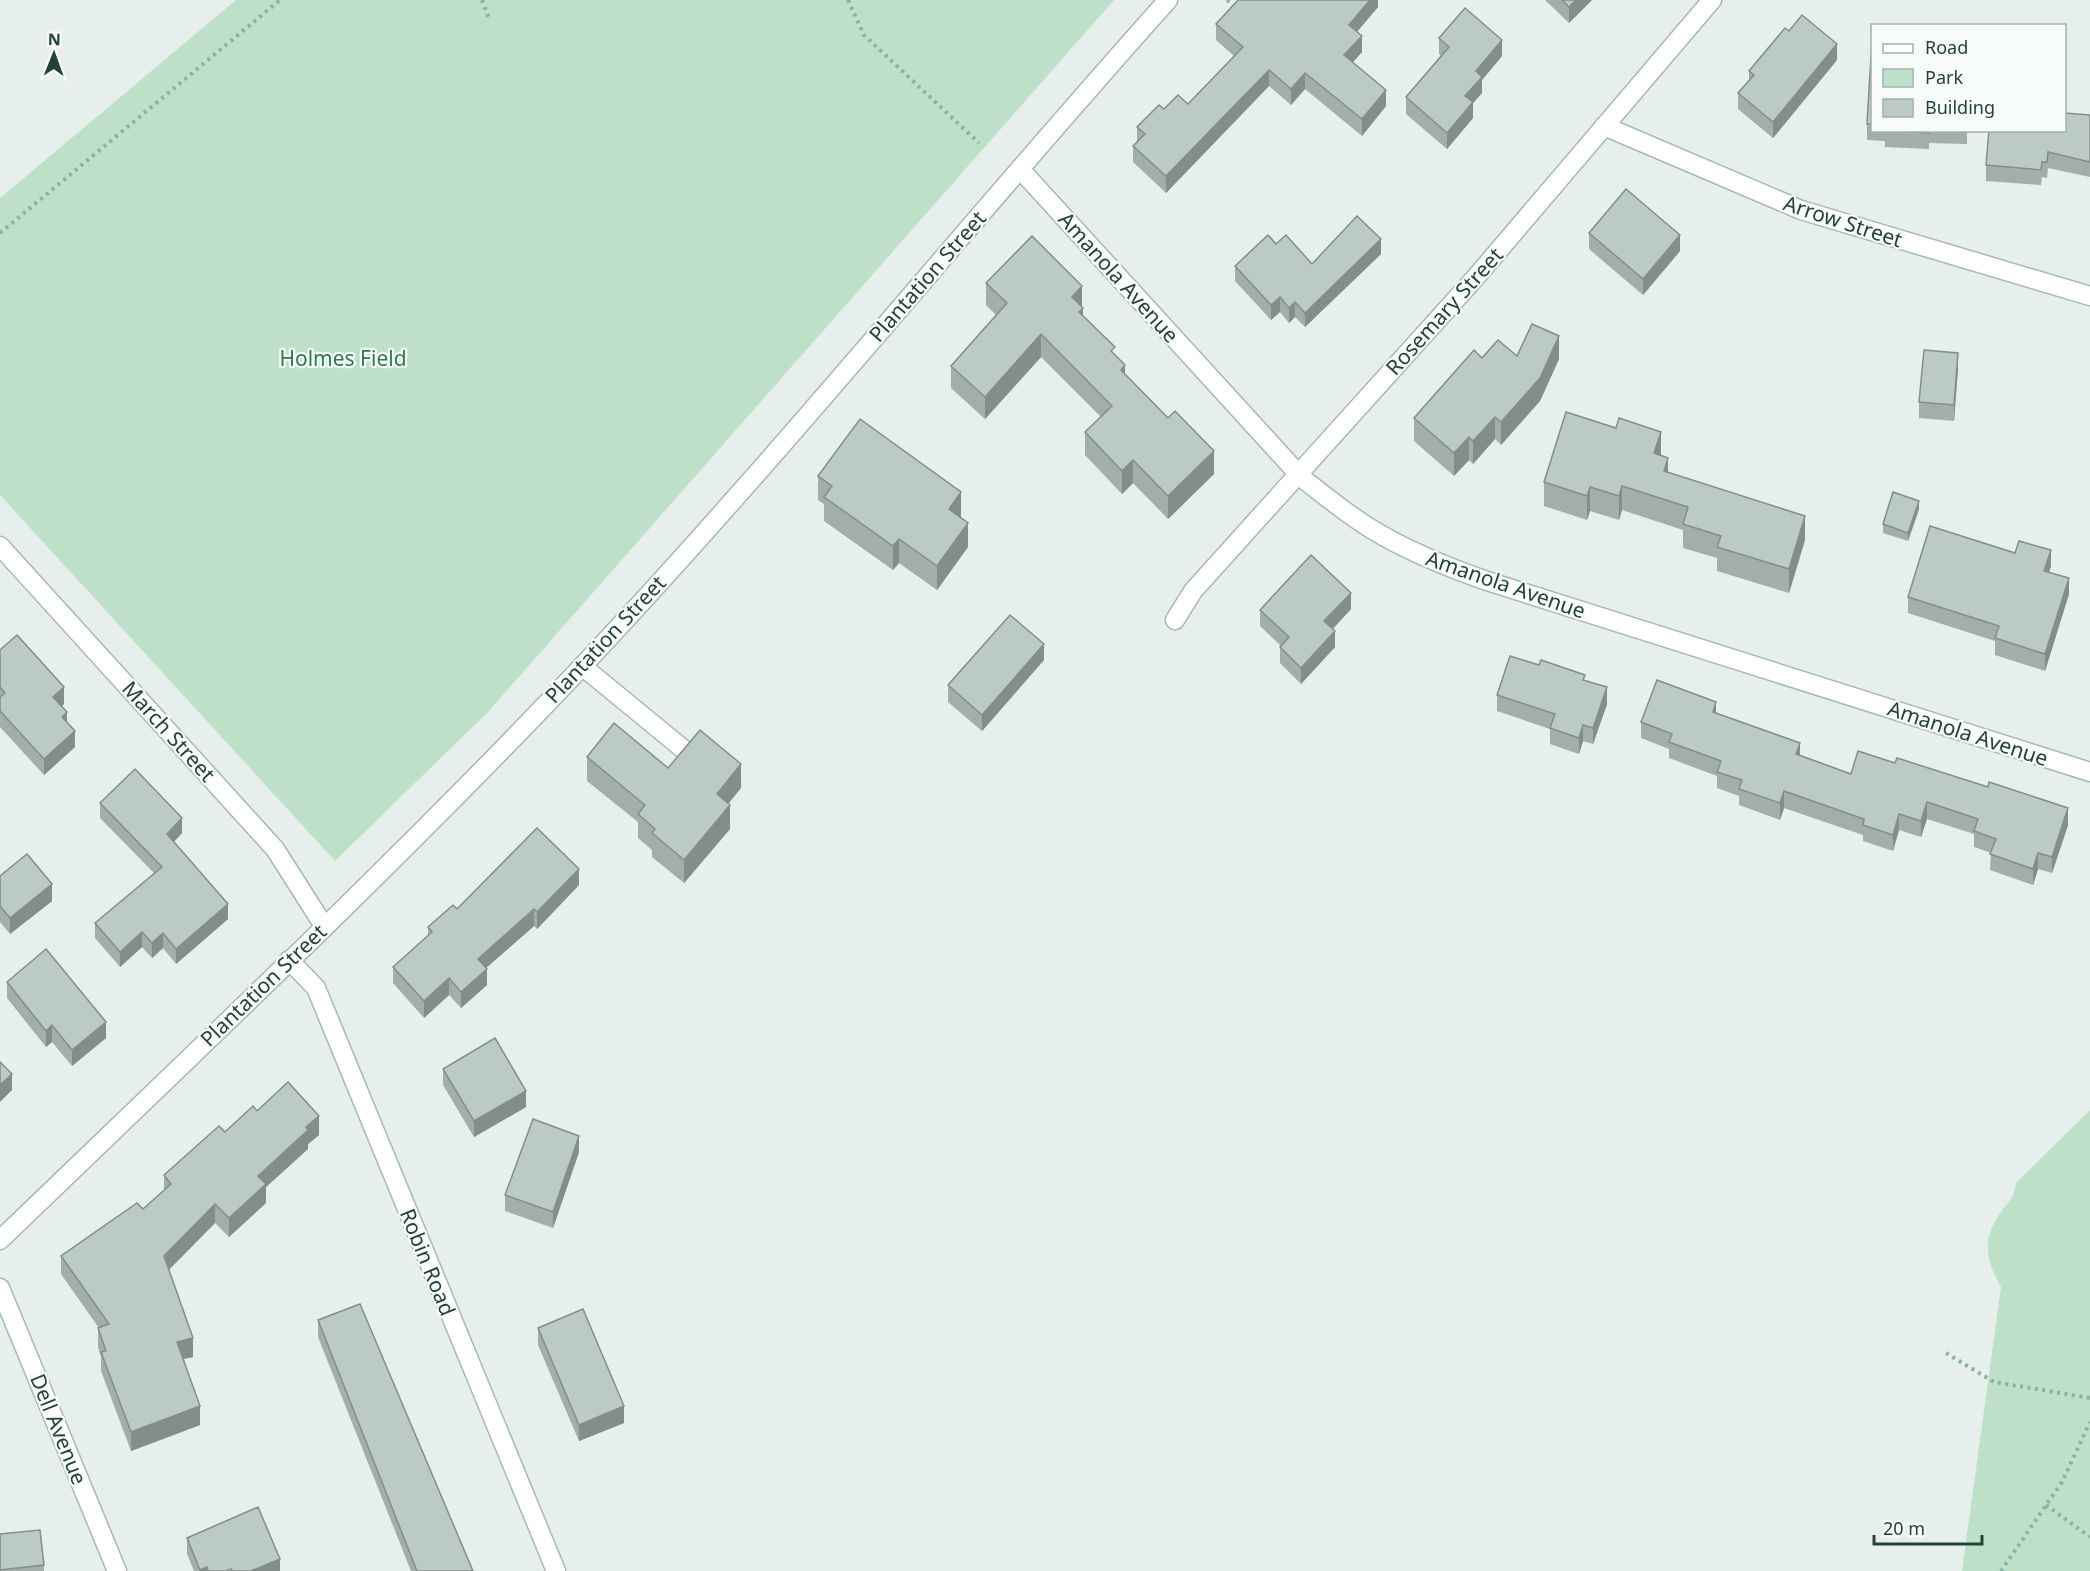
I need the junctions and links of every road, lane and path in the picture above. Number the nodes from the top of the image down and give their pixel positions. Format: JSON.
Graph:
{"nodes":[{"id":1,"x":280,"y":0,"type":"edge"},
{"id":2,"x":482,"y":0,"type":"edge"},
{"id":3,"x":848,"y":0,"type":"edge"},
{"id":4,"x":1168,"y":0,"type":"edge"},
{"id":5,"x":1227,"y":0,"type":"edge"},
{"id":6,"x":1712,"y":0,"type":"edge"},
{"id":7,"x":1241,"y":12,"type":"edge"},
{"id":8,"x":490,"y":21,"type":"dead end"},
{"id":9,"x":1604,"y":126,"type":"junction"},
{"id":10,"x":979,"y":143,"type":"dead end"},
{"id":11,"x":1020,"y":169,"type":"junction"},
{"id":12,"x":0,"y":233,"type":"edge"},
{"id":13,"x":2090,"y":296,"type":"edge"},
{"id":14,"x":1298,"y":474,"type":"junction"},
{"id":15,"x":0,"y":546,"type":"edge"},
{"id":16,"x":1175,"y":620,"type":"dead end"},
{"id":17,"x":582,"y":666,"type":"junction"},
{"id":18,"x":688,"y":753,"type":"edge"},
{"id":19,"x":2090,"y":772,"type":"edge"},
{"id":20,"x":324,"y":926,"type":"junction"},
{"id":21,"x":289,"y":960,"type":"junction"},
{"id":22,"x":0,"y":1240,"type":"edge"},
{"id":23,"x":0,"y":1288,"type":"edge"},
{"id":24,"x":1946,"y":1353,"type":"dead end"},
{"id":25,"x":2090,"y":1398,"type":"edge"},
{"id":26,"x":2090,"y":1422,"type":"edge"},
{"id":27,"x":2046,"y":1505,"type":"junction"},
{"id":28,"x":2090,"y":1537,"type":"edge"},
{"id":29,"x":117,"y":1571,"type":"edge"},
{"id":30,"x":556,"y":1571,"type":"edge"},
{"id":31,"x":2001,"y":1571,"type":"edge"}],
"edges":[{"from":1,"to":12,"type":"path"},
{"from":2,"to":8,"type":"path"},
{"from":3,"to":10,"type":"path"},
{"from":4,"to":11,"type":"street","name":"Plantation Street"},
{"from":5,"to":7,"type":"path"},
{"from":6,"to":9,"type":"street","name":"Rosemary Street"},
{"from":9,"to":13,"type":"street","name":"Arrow Street"},
{"from":9,"to":14,"type":"street","name":"Rosemary Street"},
{"from":11,"to":14,"type":"street","name":"Amanola Avenue"},
{"from":11,"to":17,"type":"street","name":"Plantation Street"},
{"from":14,"to":16,"type":"street","name":"Rosemary Street"},
{"from":14,"to":19,"type":"street","name":"Amanola Avenue"},
{"from":15,"to":20,"type":"street","name":"March Street"},
{"from":17,"to":18,"type":"street"},
{"from":17,"to":20,"type":"street","name":"Plantation Street"},
{"from":20,"to":21,"type":"street","name":"Plantation Street"},
{"from":21,"to":22,"type":"street","name":"Plantation Street"},
{"from":21,"to":30,"type":"street","name":"Robin Road"},
{"from":23,"to":29,"type":"street","name":"Dell Avenue"},
{"from":24,"to":25,"type":"path"},
{"from":26,"to":27,"type":"path"},
{"from":27,"to":28,"type":"path"},
{"from":27,"to":31,"type":"path"}]}
